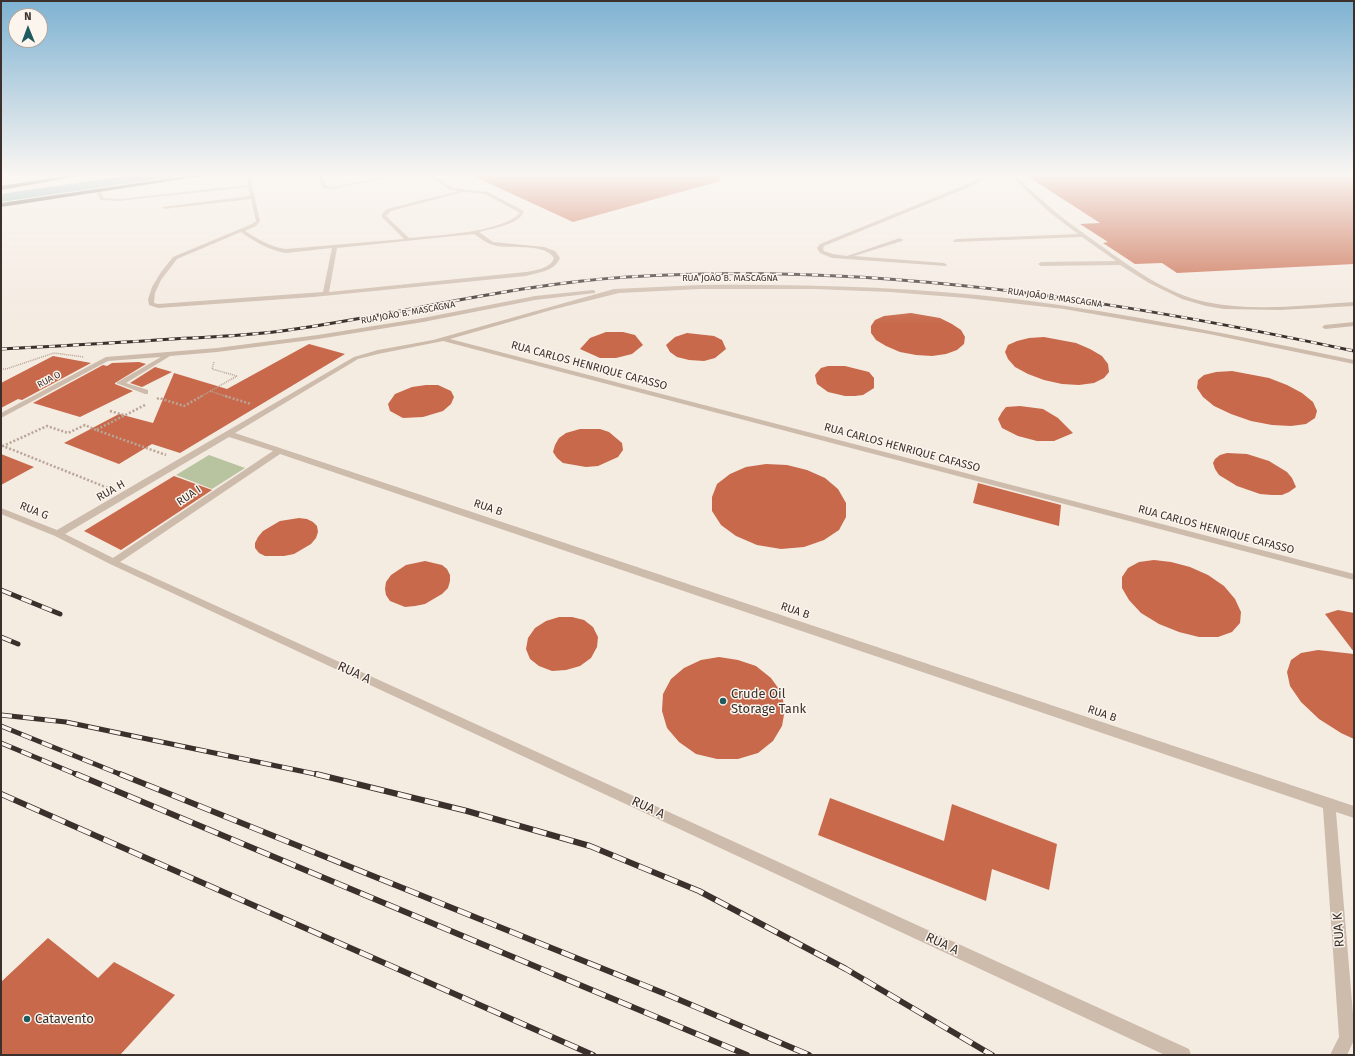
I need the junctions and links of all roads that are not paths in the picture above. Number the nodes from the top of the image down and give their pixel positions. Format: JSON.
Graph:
{"nodes":[{"id":1,"x":253,"y":225,"type":"edge"},
{"id":2,"x":393,"y":225,"type":"edge"},
{"id":3,"x":498,"y":225,"type":"edge"},
{"id":4,"x":871,"y":225,"type":"edge"},
{"id":5,"x":1070,"y":225,"type":"edge"},
{"id":6,"x":242,"y":231,"type":"junction"},
{"id":7,"x":475,"y":232,"type":"junction"},
{"id":8,"x":1082,"y":235,"type":"junction"},
{"id":9,"x":408,"y":240,"type":"junction"},
{"id":10,"x":900,"y":240,"type":"dead end"},
{"id":11,"x":956,"y":241,"type":"dead end"},
{"id":12,"x":335,"y":247,"type":"junction"},
{"id":13,"x":846,"y":257,"type":"junction"},
{"id":14,"x":1121,"y":263,"type":"junction"},
{"id":15,"x":1041,"y":264,"type":"dead end"},
{"id":16,"x":944,"y":265,"type":"dead end"},
{"id":17,"x":619,"y":291,"type":"junction"},
{"id":18,"x":326,"y":294,"type":"junction"},
{"id":19,"x":1354,"y":304,"type":"edge"},
{"id":20,"x":1354,"y":324,"type":"edge"},
{"id":21,"x":1325,"y":327,"type":"dead end"},
{"id":22,"x":445,"y":340,"type":"junction"},
{"id":23,"x":170,"y":354,"type":"junction"},
{"id":24,"x":106,"y":360,"type":"joint"},
{"id":25,"x":1354,"y":362,"type":"edge"},
{"id":26,"x":145,"y":392,"type":"dead end"},
{"id":27,"x":1,"y":416,"type":"edge"},
{"id":28,"x":229,"y":434,"type":"junction"},
{"id":29,"x":279,"y":451,"type":"junction"},
{"id":30,"x":1,"y":511,"type":"edge"},
{"id":31,"x":58,"y":534,"type":"junction"},
{"id":32,"x":113,"y":562,"type":"junction"},
{"id":33,"x":1354,"y":577,"type":"edge"},
{"id":34,"x":1329,"y":803,"type":"junction"},
{"id":35,"x":1354,"y":812,"type":"edge"},
{"id":36,"x":1183,"y":1055,"type":"edge"},
{"id":37,"x":1338,"y":1055,"type":"edge"}],
"edges":[{"from":1,"to":6,"type":"lane"},
{"from":2,"to":9,"type":"lane"},
{"from":3,"to":7,"type":"lane"},
{"from":4,"to":13,"type":"lane"},
{"from":5,"to":8,"type":"lane"},
{"from":6,"to":12,"type":"lane"},
{"from":6,"to":18,"type":"lane"},
{"from":7,"to":9,"type":"lane"},
{"from":7,"to":18,"type":"lane"},
{"from":8,"to":11,"type":"lane"},
{"from":8,"to":14,"type":"lane"},
{"from":9,"to":12,"type":"lane"},
{"from":10,"to":13,"type":"lane"},
{"from":12,"to":18,"type":"lane"},
{"from":13,"to":16,"type":"lane"},
{"from":14,"to":15,"type":"lane"},
{"from":14,"to":19,"type":"lane"},
{"from":17,"to":22,"type":"lane","name":"RUA H"},
{"from":17,"to":23,"type":"lane","name":"RUA JOÃO B. MASCAGNA"},
{"from":17,"to":25,"type":"lane","name":"RUA JOÃO B. MASCAGNA"},
{"from":20,"to":21,"type":"lane"},
{"from":22,"to":28,"type":"lane","name":"RUA H"},
{"from":22,"to":33,"type":"lane","name":"RUA CARLOS HENRIQUE CAFASSO"},
{"from":23,"to":24,"type":"lane","name":"RUA JOÃO B. MASCAGNA"},
{"from":23,"to":26,"type":"lane"},
{"from":24,"to":27,"type":"lane","name":"RUA O"},
{"from":28,"to":29,"type":"lane","name":"RUA B"},
{"from":28,"to":31,"type":"lane","name":"RUA H"},
{"from":29,"to":32,"type":"lane","name":"RUA I"},
{"from":29,"to":34,"type":"lane","name":"RUA B"},
{"from":30,"to":31,"type":"lane","name":"RUA G"},
{"from":31,"to":32,"type":"lane"},
{"from":32,"to":36,"type":"lane","name":"RUA A"},
{"from":34,"to":35,"type":"lane","name":"RUA B"},
{"from":34,"to":37,"type":"lane","name":"RUA K"}]}
